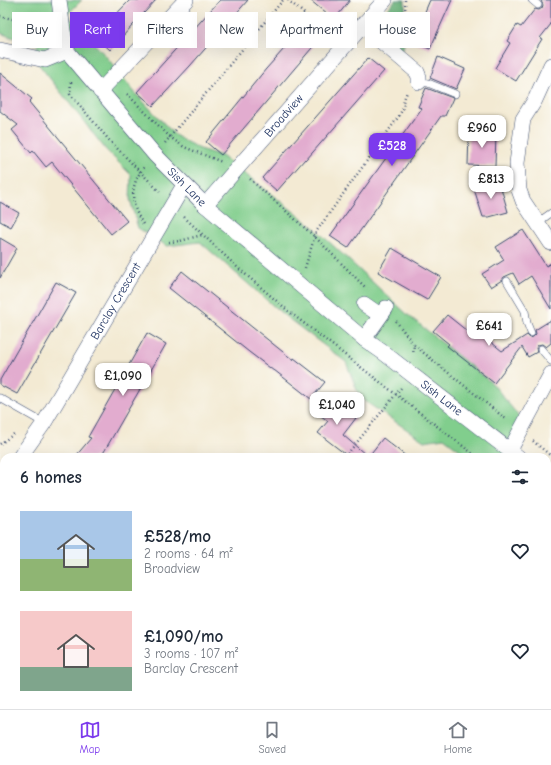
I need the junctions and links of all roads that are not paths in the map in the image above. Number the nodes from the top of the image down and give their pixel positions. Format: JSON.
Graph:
{"nodes":[{"id":1,"x":59,"y":0,"type":"edge"},
{"id":2,"x":186,"y":0,"type":"edge"},
{"id":3,"x":384,"y":0,"type":"edge"},
{"id":4,"x":532,"y":0,"type":"edge"},
{"id":5,"x":538,"y":5,"type":"dead end"},
{"id":6,"x":362,"y":25,"type":"junction"},
{"id":7,"x":0,"y":50,"type":"edge"},
{"id":8,"x":70,"y":54,"type":"junction"},
{"id":9,"x":551,"y":65,"type":"edge"},
{"id":10,"x":419,"y":82,"type":"joint"},
{"id":11,"x":547,"y":86,"type":"edge"},
{"id":12,"x":100,"y":90,"type":"junction"},
{"id":13,"x":455,"y":94,"type":"dead end"},
{"id":14,"x":184,"y":185,"type":"junction"},
{"id":15,"x":205,"y":205,"type":"junction"},
{"id":16,"x":551,"y":212,"type":"edge"},
{"id":17,"x":537,"y":223,"type":"junction"},
{"id":18,"x":551,"y":243,"type":"edge"},
{"id":19,"x":507,"y":281,"type":"dead end"},
{"id":20,"x":364,"y":304,"type":"dead end"},
{"id":21,"x":531,"y":333,"type":"dead end"},
{"id":22,"x":364,"y":339,"type":"junction"},
{"id":23,"x":541,"y":349,"type":"dead end"},
{"id":24,"x":551,"y":361,"type":"edge"},
{"id":25,"x":551,"y":374,"type":"edge"},
{"id":26,"x":0,"y":398,"type":"edge"},
{"id":27,"x":44,"y":423,"type":"junction"},
{"id":28,"x":23,"y":453,"type":"edge"},
{"id":29,"x":513,"y":453,"type":"edge"},
{"id":30,"x":514,"y":453,"type":"edge"}],
"edges":[{"from":1,"to":8,"type":"street","name":"Sish Lane"},
{"from":2,"to":12,"type":"street"},
{"from":3,"to":6,"type":"street","name":"Broadview"},
{"from":4,"to":5,"type":"lane"},
{"from":6,"to":10,"type":"street"},
{"from":6,"to":15,"type":"street","name":"Broadview"},
{"from":7,"to":8,"type":"street"},
{"from":8,"to":12,"type":"street","name":"Sish Lane"},
{"from":9,"to":11,"type":"street"},
{"from":10,"to":13,"type":"lane"},
{"from":11,"to":17,"type":"street"},
{"from":12,"to":14,"type":"street","name":"Sish Lane"},
{"from":14,"to":15,"type":"street","name":"Sish Lane"},
{"from":14,"to":27,"type":"street","name":"Barclay Crescent"},
{"from":15,"to":22,"type":"street","name":"Sish Lane"},
{"from":16,"to":17,"type":"lane"},
{"from":17,"to":18,"type":"street"},
{"from":19,"to":21,"type":"lane"},
{"from":20,"to":22,"type":"street"},
{"from":22,"to":29,"type":"street","name":"Sish Lane"},
{"from":23,"to":24,"type":"lane"},
{"from":25,"to":30,"type":"street"},
{"from":26,"to":27,"type":"lane"},
{"from":27,"to":28,"type":"street","name":"Barclay Crescent"}]}
